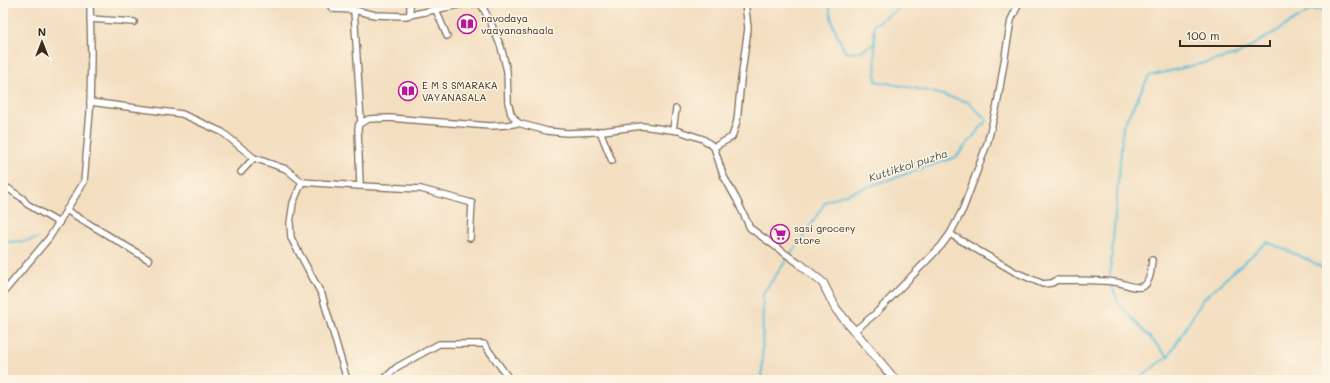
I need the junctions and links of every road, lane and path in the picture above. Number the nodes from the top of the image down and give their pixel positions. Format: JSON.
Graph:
{"nodes":[{"id":1,"x":90,"y":3,"type":"edge"},
{"id":2,"x":328,"y":3,"type":"edge"},
{"id":3,"x":410,"y":3,"type":"edge"},
{"id":4,"x":745,"y":3,"type":"edge"},
{"id":5,"x":1019,"y":3,"type":"edge"},
{"id":6,"x":481,"y":4,"type":"edge"},
{"id":7,"x":354,"y":10,"type":"junction"},
{"id":8,"x":436,"y":10,"type":"junction"},
{"id":9,"x":410,"y":15,"type":"junction"},
{"id":10,"x":90,"y":19,"type":"junction"},
{"id":11,"x":134,"y":22,"type":"dead end"},
{"id":12,"x":447,"y":36,"type":"dead end"},
{"id":13,"x":90,"y":102,"type":"junction"},
{"id":14,"x":676,"y":109,"type":"dead end"},
{"id":15,"x":361,"y":122,"type":"junction"},
{"id":16,"x":518,"y":123,"type":"junction"},
{"id":17,"x":672,"y":130,"type":"junction"},
{"id":18,"x":600,"y":131,"type":"junction"},
{"id":19,"x":714,"y":147,"type":"junction"},
{"id":20,"x":254,"y":158,"type":"junction"},
{"id":21,"x":612,"y":160,"type":"dead end"},
{"id":22,"x":241,"y":172,"type":"dead end"},
{"id":23,"x":302,"y":182,"type":"junction"},
{"id":24,"x":3,"y":186,"type":"edge"},
{"id":25,"x":360,"y":186,"type":"junction"},
{"id":26,"x":66,"y":210,"type":"junction"},
{"id":27,"x":59,"y":223,"type":"junction"},
{"id":28,"x":950,"y":234,"type":"junction"},
{"id":29,"x":470,"y":238,"type":"dead end"},
{"id":30,"x":149,"y":260,"type":"dead end"},
{"id":31,"x":1152,"y":260,"type":"dead end"},
{"id":32,"x":801,"y":265,"type":"joint"},
{"id":33,"x":3,"y":293,"type":"edge"},
{"id":34,"x":854,"y":331,"type":"junction"},
{"id":35,"x":347,"y":380,"type":"edge"},
{"id":36,"x":383,"y":380,"type":"edge"},
{"id":37,"x":510,"y":380,"type":"edge"},
{"id":38,"x":895,"y":380,"type":"edge"}],
"edges":[{"from":1,"to":10,"type":"street"},
{"from":2,"to":7,"type":"street"},
{"from":3,"to":9,"type":"street"},
{"from":4,"to":19,"type":"street"},
{"from":5,"to":28,"type":"street"},
{"from":6,"to":8,"type":"street"},
{"from":6,"to":16,"type":"street"},
{"from":7,"to":9,"type":"street"},
{"from":7,"to":15,"type":"street"},
{"from":8,"to":9,"type":"street"},
{"from":8,"to":12,"type":"street"},
{"from":10,"to":11,"type":"street"},
{"from":10,"to":13,"type":"street"},
{"from":13,"to":20,"type":"street"},
{"from":13,"to":26,"type":"street"},
{"from":14,"to":17,"type":"street"},
{"from":15,"to":16,"type":"street"},
{"from":15,"to":25,"type":"street"},
{"from":16,"to":18,"type":"street"},
{"from":17,"to":18,"type":"street"},
{"from":17,"to":19,"type":"street"},
{"from":18,"to":21,"type":"street"},
{"from":19,"to":32,"type":"street"},
{"from":20,"to":22,"type":"street"},
{"from":20,"to":23,"type":"street"},
{"from":23,"to":25,"type":"street"},
{"from":23,"to":35,"type":"street"},
{"from":24,"to":27,"type":"street"},
{"from":25,"to":29,"type":"street"},
{"from":26,"to":27,"type":"street"},
{"from":26,"to":30,"type":"street"},
{"from":27,"to":33,"type":"street"},
{"from":28,"to":31,"type":"street"},
{"from":28,"to":34,"type":"street"},
{"from":32,"to":34,"type":"street"},
{"from":34,"to":38,"type":"street"},
{"from":36,"to":37,"type":"street"}]}
